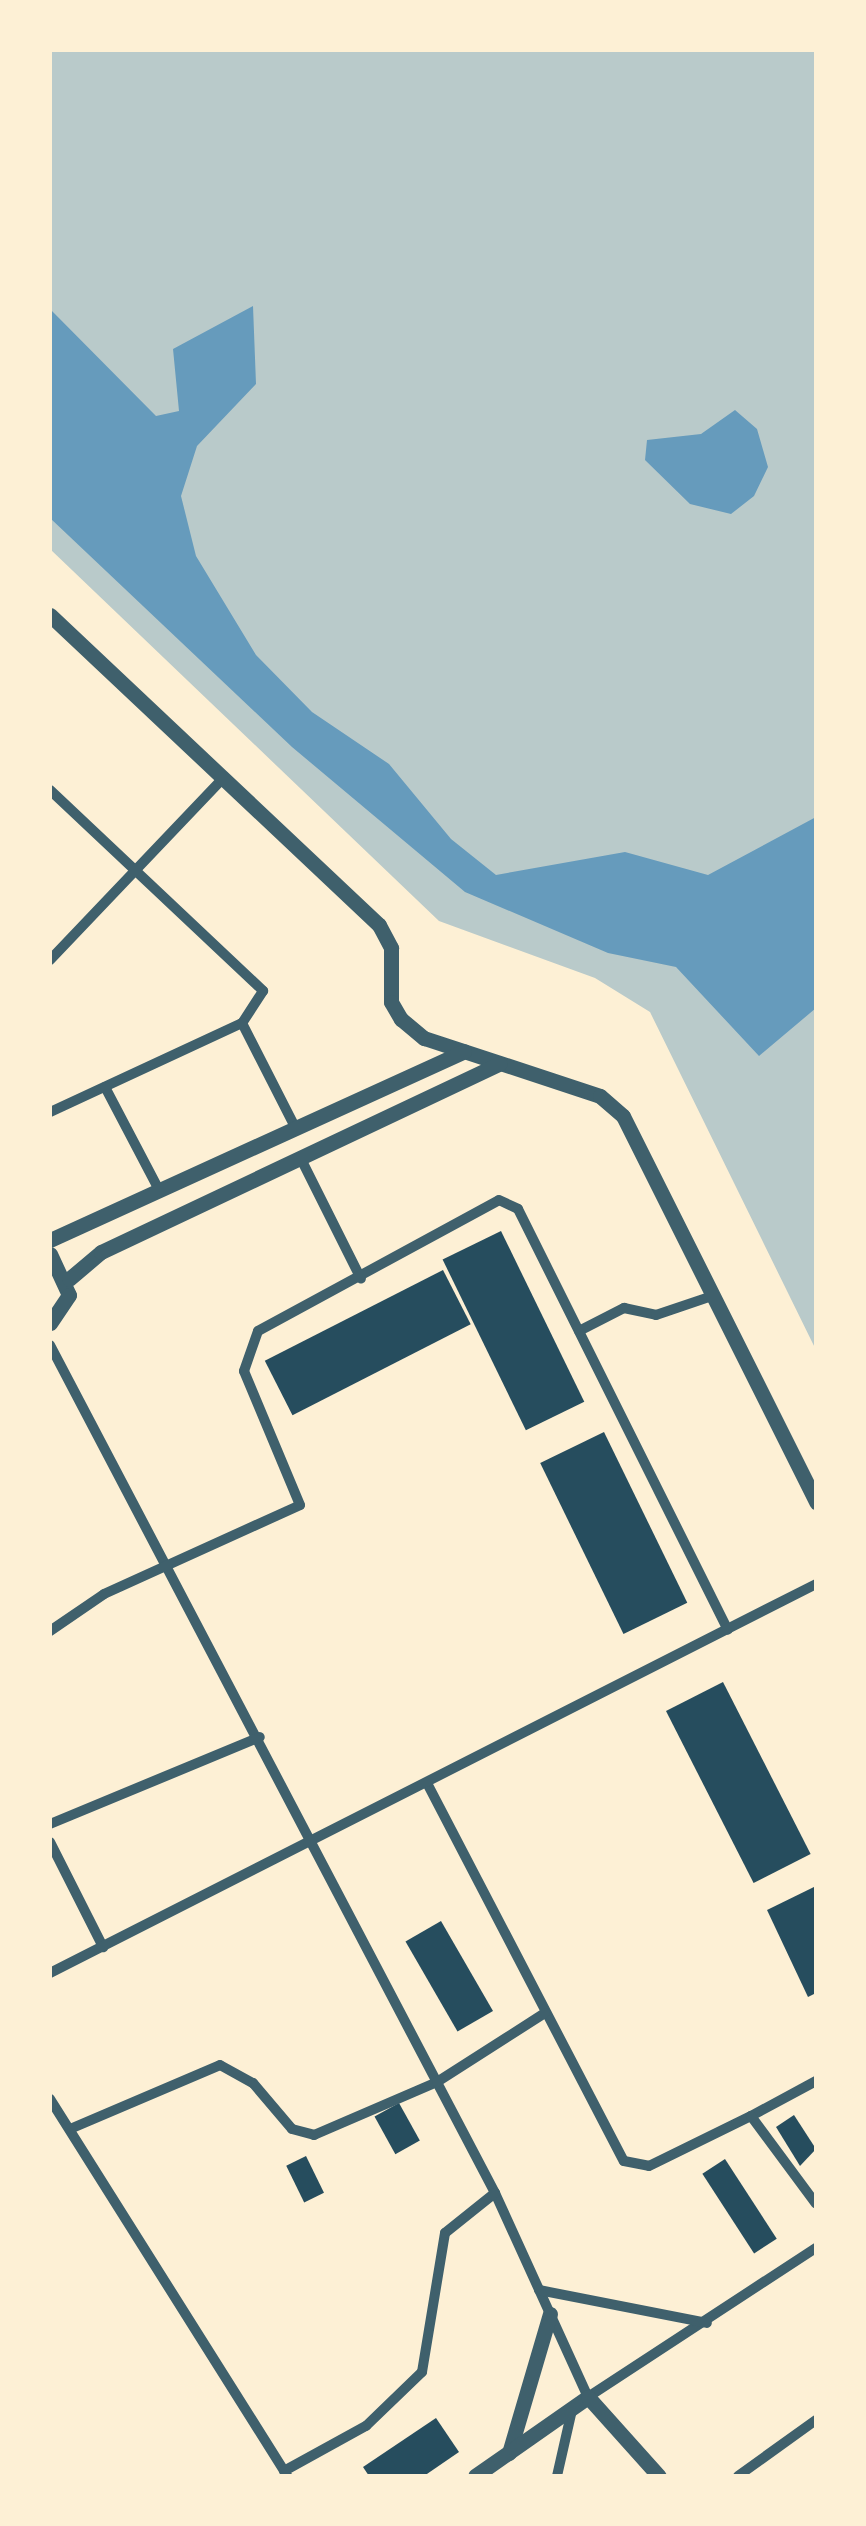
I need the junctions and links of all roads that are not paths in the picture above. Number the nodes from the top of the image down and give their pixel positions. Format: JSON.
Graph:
{"nodes":[{"id":1,"x":50,"y":615,"type":"edge"},
{"id":2,"x":224,"y":777,"type":"junction"},
{"id":3,"x":50,"y":790,"type":"edge"},
{"id":4,"x":137,"y":869,"type":"junction"},
{"id":5,"x":50,"y":960,"type":"edge"},
{"id":6,"x":242,"y":1022,"type":"junction"},
{"id":7,"x":464,"y":1051,"type":"junction"},
{"id":8,"x":500,"y":1064,"type":"junction"},
{"id":9,"x":105,"y":1087,"type":"junction"},
{"id":10,"x":50,"y":1112,"type":"edge"},
{"id":11,"x":294,"y":1125,"type":"junction"},
{"id":12,"x":300,"y":1157,"type":"junction"},
{"id":13,"x":158,"y":1190,"type":"junction"},
{"id":14,"x":50,"y":1240,"type":"edge"},
{"id":15,"x":50,"y":1254,"type":"edge"},
{"id":16,"x":68,"y":1279,"type":"junction"},
{"id":17,"x":361,"y":1279,"type":"junction"},
{"id":18,"x":716,"y":1296,"type":"junction"},
{"id":19,"x":50,"y":1323,"type":"edge"},
{"id":20,"x":579,"y":1331,"type":"junction"},
{"id":21,"x":50,"y":1345,"type":"edge"},
{"id":22,"x":816,"y":1502,"type":"edge"},
{"id":23,"x":170,"y":1562,"type":"junction"},
{"id":24,"x":816,"y":1584,"type":"edge"},
{"id":25,"x":728,"y":1630,"type":"junction"},
{"id":26,"x":50,"y":1631,"type":"edge"},
{"id":27,"x":260,"y":1738,"type":"junction"},
{"id":28,"x":428,"y":1785,"type":"junction"},
{"id":29,"x":50,"y":1824,"type":"edge"},
{"id":30,"x":50,"y":1842,"type":"edge"},
{"id":31,"x":312,"y":1844,"type":"junction"},
{"id":32,"x":103,"y":1947,"type":"junction"},
{"id":33,"x":50,"y":1973,"type":"edge"},
{"id":34,"x":545,"y":2013,"type":"junction"},
{"id":35,"x":438,"y":2082,"type":"junction"},
{"id":36,"x":816,"y":2082,"type":"edge"},
{"id":37,"x":50,"y":2099,"type":"edge"},
{"id":38,"x":751,"y":2116,"type":"junction"},
{"id":39,"x":70,"y":2129,"type":"junction"},
{"id":40,"x":495,"y":2193,"type":"junction"},
{"id":41,"x":816,"y":2204,"type":"edge"},
{"id":42,"x":816,"y":2248,"type":"edge"},
{"id":43,"x":539,"y":2290,"type":"junction"},
{"id":44,"x":550,"y":2314,"type":"junction"},
{"id":45,"x":708,"y":2324,"type":"junction"},
{"id":46,"x":588,"y":2397,"type":"junction"},
{"id":47,"x":572,"y":2410,"type":"junction"},
{"id":48,"x":816,"y":2420,"type":"edge"},
{"id":49,"x":509,"y":2453,"type":"junction"},
{"id":50,"x":286,"y":2474,"type":"edge"},
{"id":51,"x":657,"y":2475,"type":"edge"},
{"id":52,"x":475,"y":2476,"type":"edge"},
{"id":53,"x":557,"y":2476,"type":"edge"},
{"id":54,"x":738,"y":2476,"type":"edge"}],
"edges":[{"from":1,"to":2,"type":"street"},
{"from":2,"to":4,"type":"street"},
{"from":2,"to":7,"type":"street"},
{"from":3,"to":4,"type":"street"},
{"from":4,"to":5,"type":"street"},
{"from":4,"to":6,"type":"street"},
{"from":6,"to":9,"type":"street"},
{"from":6,"to":11,"type":"street"},
{"from":7,"to":8,"type":"street"},
{"from":7,"to":11,"type":"street"},
{"from":8,"to":12,"type":"street"},
{"from":8,"to":18,"type":"street"},
{"from":9,"to":10,"type":"street"},
{"from":9,"to":13,"type":"street"},
{"from":11,"to":13,"type":"street"},
{"from":12,"to":16,"type":"street"},
{"from":12,"to":17,"type":"street"},
{"from":13,"to":14,"type":"street"},
{"from":15,"to":16,"type":"street"},
{"from":16,"to":19,"type":"street"},
{"from":17,"to":20,"type":"street"},
{"from":17,"to":23,"type":"street"},
{"from":18,"to":20,"type":"street"},
{"from":18,"to":22,"type":"street"},
{"from":20,"to":25,"type":"street"},
{"from":21,"to":23,"type":"street"},
{"from":23,"to":26,"type":"street"},
{"from":23,"to":27,"type":"street"},
{"from":24,"to":25,"type":"street"},
{"from":25,"to":28,"type":"street"},
{"from":27,"to":29,"type":"street"},
{"from":27,"to":31,"type":"street"},
{"from":28,"to":31,"type":"street"},
{"from":28,"to":34,"type":"street"},
{"from":30,"to":32,"type":"street"},
{"from":31,"to":32,"type":"street"},
{"from":31,"to":35,"type":"street"},
{"from":32,"to":33,"type":"street"},
{"from":34,"to":35,"type":"street"},
{"from":34,"to":38,"type":"street"},
{"from":35,"to":39,"type":"street"},
{"from":35,"to":40,"type":"street"},
{"from":36,"to":38,"type":"street"},
{"from":37,"to":39,"type":"street"},
{"from":38,"to":41,"type":"street"},
{"from":39,"to":50,"type":"street"},
{"from":40,"to":43,"type":"street"},
{"from":40,"to":50,"type":"street"},
{"from":42,"to":45,"type":"street"},
{"from":43,"to":44,"type":"street"},
{"from":43,"to":45,"type":"street"},
{"from":44,"to":46,"type":"street"},
{"from":44,"to":49,"type":"street"},
{"from":45,"to":46,"type":"street"},
{"from":46,"to":47,"type":"street"},
{"from":46,"to":51,"type":"street"},
{"from":47,"to":49,"type":"street"},
{"from":47,"to":53,"type":"street"},
{"from":48,"to":54,"type":"street"},
{"from":49,"to":52,"type":"street"}]}
